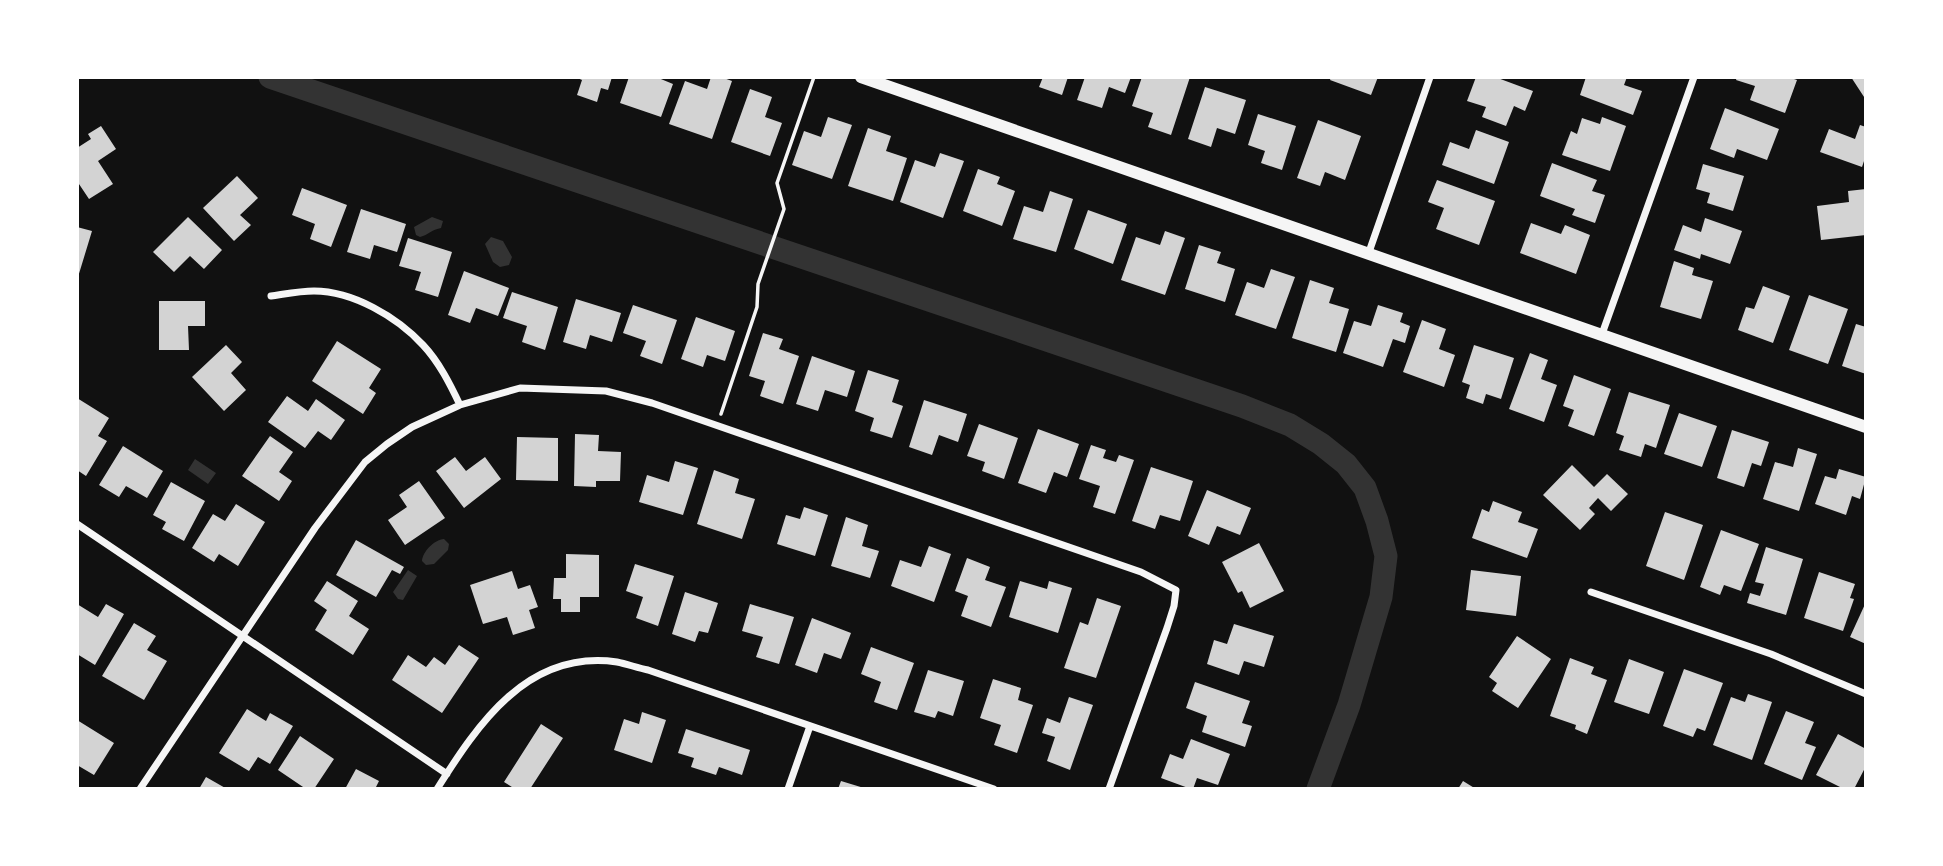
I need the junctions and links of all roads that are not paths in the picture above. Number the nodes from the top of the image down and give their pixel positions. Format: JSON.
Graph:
{"nodes":[{"id":1,"x":861,"y":77,"type":"edge"},
{"id":2,"x":1430,"y":77,"type":"edge"},
{"id":3,"x":1694,"y":77,"type":"edge"},
{"id":4,"x":1368,"y":252,"type":"junction"},
{"id":5,"x":271,"y":296,"type":"dead end"},
{"id":6,"x":1602,"y":334,"type":"junction"},
{"id":7,"x":460,"y":405,"type":"junction"},
{"id":8,"x":1866,"y":427,"type":"edge"},
{"id":9,"x":77,"y":524,"type":"edge"},
{"id":10,"x":1591,"y":592,"type":"dead end"},
{"id":11,"x":243,"y":636,"type":"junction"},
{"id":12,"x":1866,"y":694,"type":"edge"},
{"id":13,"x":810,"y":726,"type":"junction"},
{"id":14,"x":447,"y":774,"type":"junction"},
{"id":15,"x":140,"y":789,"type":"edge"},
{"id":16,"x":437,"y":789,"type":"edge"},
{"id":17,"x":788,"y":789,"type":"edge"},
{"id":18,"x":994,"y":789,"type":"edge"},
{"id":19,"x":1109,"y":789,"type":"edge"}],
"edges":[{"from":1,"to":4,"type":"street"},
{"from":2,"to":4,"type":"street"},
{"from":3,"to":6,"type":"street"},
{"from":4,"to":6,"type":"street"},
{"from":5,"to":7,"type":"street"},
{"from":6,"to":8,"type":"street"},
{"from":7,"to":11,"type":"street"},
{"from":7,"to":19,"type":"street"},
{"from":9,"to":11,"type":"street"},
{"from":10,"to":12,"type":"street"},
{"from":11,"to":14,"type":"street"},
{"from":11,"to":15,"type":"street"},
{"from":13,"to":14,"type":"street"},
{"from":13,"to":17,"type":"street"},
{"from":13,"to":18,"type":"street"},
{"from":14,"to":16,"type":"street"}]}
